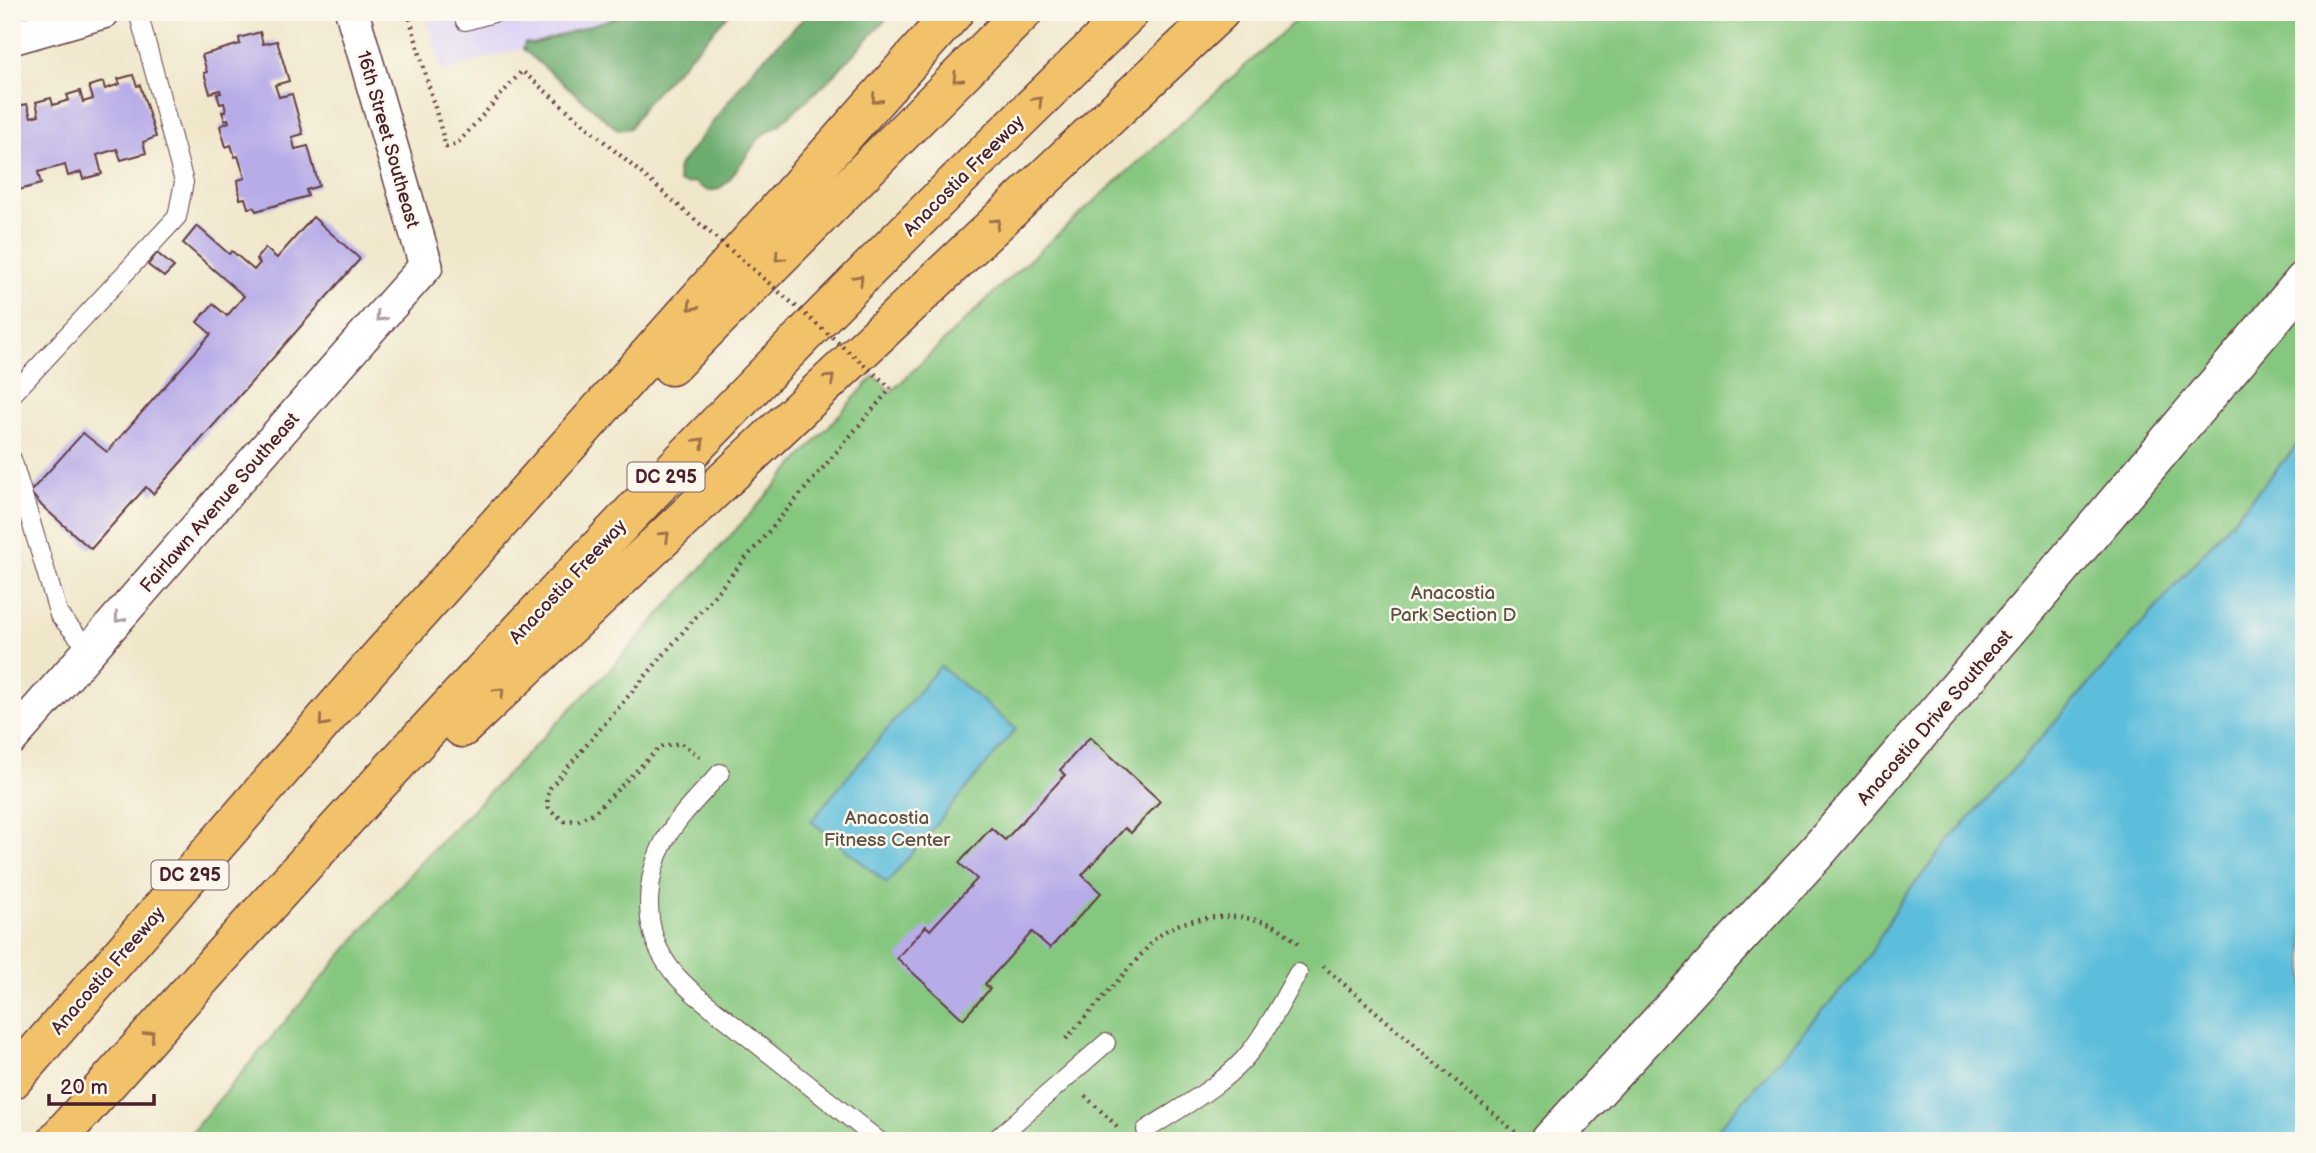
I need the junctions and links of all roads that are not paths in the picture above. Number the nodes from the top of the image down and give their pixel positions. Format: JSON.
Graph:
{"nodes":[{"id":1,"x":103,"y":12,"type":"edge"},
{"id":2,"x":138,"y":12,"type":"edge"},
{"id":3,"x":352,"y":12,"type":"edge"},
{"id":4,"x":462,"y":12,"type":"edge"},
{"id":5,"x":497,"y":12,"type":"edge"},
{"id":6,"x":954,"y":12,"type":"edge"},
{"id":7,"x":1023,"y":12,"type":"edge"},
{"id":8,"x":1130,"y":12,"type":"edge"},
{"id":9,"x":1220,"y":12,"type":"edge"},
{"id":10,"x":12,"y":38,"type":"edge"},
{"id":11,"x":426,"y":266,"type":"joint"},
{"id":12,"x":2304,"y":281,"type":"edge"},
{"id":13,"x":12,"y":395,"type":"edge"},
{"id":14,"x":12,"y":459,"type":"edge"},
{"id":15,"x":90,"y":650,"type":"junction"},
{"id":16,"x":368,"y":670,"type":"junction"},
{"id":17,"x":12,"y":738,"type":"edge"},
{"id":18,"x":720,"y":772,"type":"road end"},
{"id":19,"x":219,"y":957,"type":"junction"},
{"id":20,"x":1298,"y":973,"type":"dead end"},
{"id":21,"x":1106,"y":1043,"type":"dead end"},
{"id":22,"x":12,"y":1080,"type":"edge"},
{"id":23,"x":1146,"y":1130,"type":"dead end"},
{"id":24,"x":55,"y":1141,"type":"edge"},
{"id":25,"x":878,"y":1141,"type":"edge"},
{"id":26,"x":994,"y":1141,"type":"edge"},
{"id":27,"x":1550,"y":1141,"type":"edge"}],
"edges":[{"from":1,"to":10,"type":"street"},
{"from":2,"to":13,"type":"lane"},
{"from":3,"to":11,"type":"street","name":"16th Street Southeast"},
{"from":4,"to":5,"type":"lane"},
{"from":6,"to":16,"type":"highway","name":"Anacostia Freeway","number":"DC 295","one_way":true},
{"from":7,"to":16,"type":"highway","one_way":true},
{"from":19,"to":8,"type":"highway","name":"Anacostia Freeway","number":"DC 295","one_way":true},
{"from":19,"to":9,"type":"highway","one_way":true},
{"from":11,"to":15,"type":"street","name":"Fairlawn Avenue Southeast","one_way":true},
{"from":12,"to":27,"type":"street","name":"Anacostia Drive Southeast"},
{"from":14,"to":15,"type":"lane"},
{"from":15,"to":17,"type":"street","name":"Fairlawn Avenue Southeast"},
{"from":16,"to":22,"type":"highway","name":"Anacostia Freeway","number":"DC 295","one_way":true},
{"from":18,"to":25,"type":"lane"},
{"from":24,"to":19,"type":"highway","name":"Anacostia Freeway","number":"DC 295","one_way":true},
{"from":20,"to":23,"type":"lane"},
{"from":21,"to":26,"type":"lane"}]}
